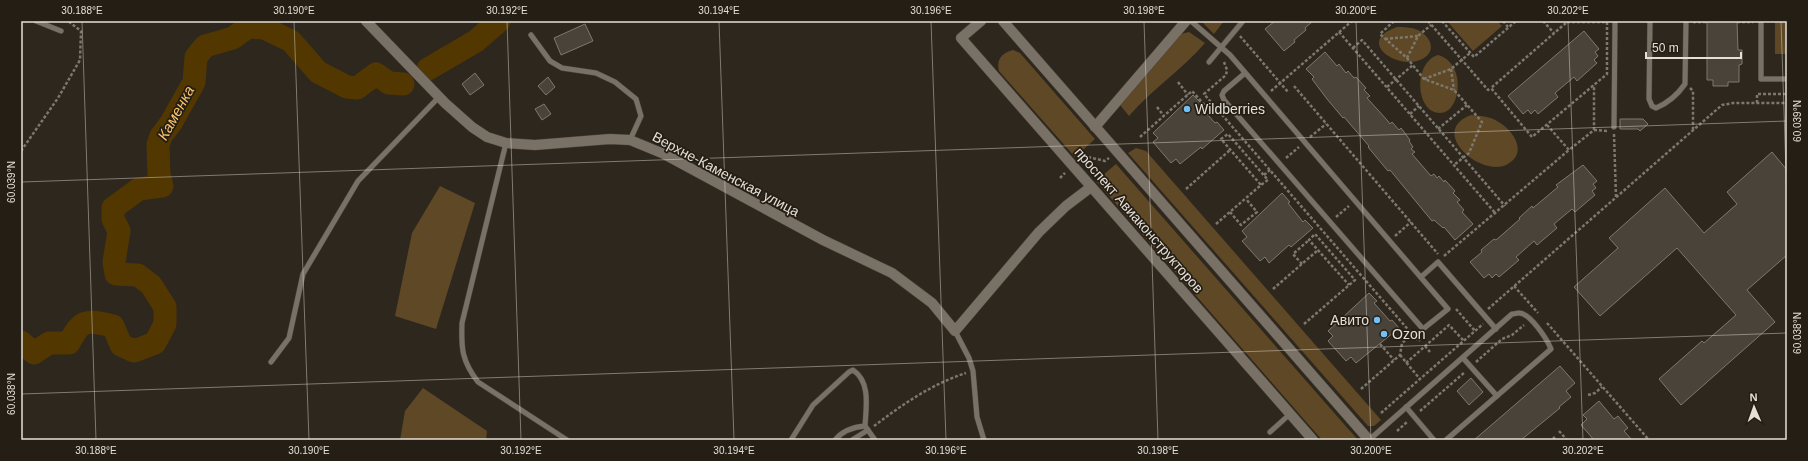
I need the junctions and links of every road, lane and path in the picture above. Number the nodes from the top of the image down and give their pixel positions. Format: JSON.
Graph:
{"nodes":[{"id":1,"x":36,"y":21,"type":"edge"},
{"id":2,"x":68,"y":21,"type":"edge"},
{"id":3,"x":366,"y":21,"type":"edge"},
{"id":4,"x":981,"y":21,"type":"edge"},
{"id":5,"x":1003,"y":21,"type":"edge"},
{"id":6,"x":1186,"y":21,"type":"edge"},
{"id":7,"x":1191,"y":21,"type":"edge"},
{"id":8,"x":1243,"y":21,"type":"edge"},
{"id":9,"x":1352,"y":21,"type":"edge"},
{"id":10,"x":1394,"y":21,"type":"edge"},
{"id":11,"x":1428,"y":21,"type":"edge"},
{"id":12,"x":1442,"y":21,"type":"edge"},
{"id":13,"x":1503,"y":21,"type":"edge"},
{"id":14,"x":1516,"y":21,"type":"edge"},
{"id":15,"x":1543,"y":21,"type":"edge"},
{"id":16,"x":1568,"y":21,"type":"edge"},
{"id":17,"x":1594,"y":21,"type":"edge"},
{"id":18,"x":1615,"y":21,"type":"edge"},
{"id":19,"x":1650,"y":21,"type":"edge"},
{"id":20,"x":1686,"y":21,"type":"edge"},
{"id":21,"x":1761,"y":21,"type":"edge"},
{"id":22,"x":1737,"y":22,"type":"dead end"},
{"id":23,"x":1755,"y":22,"type":"dead end"},
{"id":24,"x":1431,"y":25,"type":"junction"},
{"id":25,"x":1508,"y":27,"type":"junction"},
{"id":26,"x":1235,"y":30,"type":"junction"},
{"id":27,"x":61,"y":31,"type":"dead end"},
{"id":28,"x":1339,"y":32,"type":"junction"},
{"id":29,"x":1554,"y":33,"type":"junction"},
{"id":30,"x":531,"y":35,"type":"dead end"},
{"id":31,"x":1418,"y":36,"type":"junction"},
{"id":32,"x":1384,"y":39,"type":"junction"},
{"id":33,"x":1222,"y":46,"type":"junction"},
{"id":34,"x":1353,"y":48,"type":"junction"},
{"id":35,"x":1470,"y":53,"type":"junction"},
{"id":36,"x":1407,"y":58,"type":"junction"},
{"id":37,"x":1462,"y":60,"type":"junction"},
{"id":38,"x":1209,"y":62,"type":"dead end"},
{"id":39,"x":1412,"y":65,"type":"junction"},
{"id":40,"x":1451,"y":69,"type":"junction"},
{"id":41,"x":1245,"y":73,"type":"junction"},
{"id":42,"x":1424,"y":79,"type":"junction"},
{"id":43,"x":1787,"y":79,"type":"edge"},
{"id":44,"x":1396,"y":80,"type":"junction"},
{"id":45,"x":1178,"y":82,"type":"dead end"},
{"id":46,"x":1280,"y":83,"type":"junction"},
{"id":47,"x":1685,"y":84,"type":"junction"},
{"id":48,"x":1594,"y":85,"type":"junction"},
{"id":49,"x":1294,"y":86,"type":"dead end"},
{"id":50,"x":1387,"y":87,"type":"junction"},
{"id":51,"x":1491,"y":88,"type":"junction"},
{"id":52,"x":1454,"y":90,"type":"junction"},
{"id":53,"x":1757,"y":90,"type":"dead end"},
{"id":54,"x":1288,"y":92,"type":"dead end"},
{"id":55,"x":1757,"y":94,"type":"junction"},
{"id":56,"x":1787,"y":94,"type":"edge"},
{"id":57,"x":1188,"y":95,"type":"junction"},
{"id":58,"x":1265,"y":96,"type":"junction"},
{"id":59,"x":439,"y":97,"type":"junction"},
{"id":60,"x":1757,"y":103,"type":"junction"},
{"id":61,"x":1787,"y":103,"type":"edge"},
{"id":62,"x":1467,"y":105,"type":"junction"},
{"id":63,"x":1419,"y":106,"type":"junction"},
{"id":64,"x":1156,"y":107,"type":"dead end"},
{"id":65,"x":1215,"y":107,"type":"dead end"},
{"id":66,"x":1410,"y":114,"type":"junction"},
{"id":67,"x":1164,"y":116,"type":"junction"},
{"id":68,"x":1548,"y":125,"type":"junction"},
{"id":69,"x":1095,"y":127,"type":"junction"},
{"id":70,"x":1614,"y":127,"type":"dead end"},
{"id":71,"x":1438,"y":129,"type":"junction"},
{"id":72,"x":1594,"y":130,"type":"junction"},
{"id":73,"x":1693,"y":130,"type":"junction"},
{"id":74,"x":1140,"y":137,"type":"dead end"},
{"id":75,"x":630,"y":140,"type":"junction"},
{"id":76,"x":506,"y":143,"type":"junction"},
{"id":77,"x":1230,"y":150,"type":"junction"},
{"id":78,"x":1569,"y":150,"type":"junction"},
{"id":79,"x":21,"y":151,"type":"edge"},
{"id":80,"x":1110,"y":156,"type":"dead end"},
{"id":81,"x":1463,"y":158,"type":"junction"},
{"id":82,"x":1079,"y":161,"type":"dead end"},
{"id":83,"x":1454,"y":165,"type":"junction"},
{"id":84,"x":1067,"y":171,"type":"dead end"},
{"id":85,"x":1060,"y":178,"type":"dead end"},
{"id":86,"x":1261,"y":185,"type":"junction"},
{"id":87,"x":1091,"y":187,"type":"junction"},
{"id":88,"x":1186,"y":189,"type":"dead end"},
{"id":89,"x":1616,"y":197,"type":"junction"},
{"id":90,"x":1246,"y":199,"type":"junction"},
{"id":91,"x":1355,"y":200,"type":"junction"},
{"id":92,"x":1504,"y":206,"type":"junction"},
{"id":93,"x":1230,"y":212,"type":"junction"},
{"id":94,"x":1496,"y":214,"type":"junction"},
{"id":95,"x":1330,"y":222,"type":"junction"},
{"id":96,"x":1411,"y":222,"type":"junction"},
{"id":97,"x":1216,"y":224,"type":"dead end"},
{"id":98,"x":1309,"y":240,"type":"junction"},
{"id":99,"x":1390,"y":241,"type":"junction"},
{"id":100,"x":1318,"y":250,"type":"junction"},
{"id":101,"x":1451,"y":251,"type":"dead end"},
{"id":102,"x":1442,"y":258,"type":"dead end"},
{"id":103,"x":1302,"y":264,"type":"junction"},
{"id":104,"x":1421,"y":277,"type":"junction"},
{"id":105,"x":1349,"y":285,"type":"junction"},
{"id":106,"x":1514,"y":286,"type":"junction"},
{"id":107,"x":1273,"y":289,"type":"dead end"},
{"id":108,"x":1483,"y":304,"type":"dead end"},
{"id":109,"x":1488,"y":309,"type":"junction"},
{"id":110,"x":1483,"y":314,"type":"junction"},
{"id":111,"x":1464,"y":319,"type":"dead end"},
{"id":112,"x":1488,"y":320,"type":"junction"},
{"id":113,"x":1304,"y":324,"type":"dead end"},
{"id":114,"x":1496,"y":329,"type":"junction"},
{"id":115,"x":956,"y":331,"type":"junction"},
{"id":116,"x":1475,"y":331,"type":"junction"},
{"id":117,"x":1408,"y":338,"type":"dead end"},
{"id":118,"x":1464,"y":341,"type":"junction"},
{"id":119,"x":1380,"y":344,"type":"dead end"},
{"id":120,"x":1425,"y":346,"type":"junction"},
{"id":121,"x":1430,"y":352,"type":"dead end"},
{"id":122,"x":1400,"y":356,"type":"junction"},
{"id":123,"x":1463,"y":358,"type":"junction"},
{"id":124,"x":1394,"y":360,"type":"junction"},
{"id":125,"x":272,"y":362,"type":"dead end"},
{"id":126,"x":1406,"y":363,"type":"junction"},
{"id":127,"x":973,"y":371,"type":"junction"},
{"id":128,"x":1420,"y":379,"type":"junction"},
{"id":129,"x":1603,"y":387,"type":"junction"},
{"id":130,"x":1361,"y":389,"type":"dead end"},
{"id":131,"x":1588,"y":395,"type":"dead end"},
{"id":132,"x":1497,"y":396,"type":"junction"},
{"id":133,"x":1406,"y":408,"type":"junction"},
{"id":134,"x":1382,"y":413,"type":"dead end"},
{"id":135,"x":1290,"y":414,"type":"junction"},
{"id":136,"x":867,"y":428,"type":"junction"},
{"id":137,"x":1559,"y":431,"type":"dead end"},
{"id":138,"x":1270,"y":432,"type":"dead end"},
{"id":139,"x":1553,"y":437,"type":"dead end"},
{"id":140,"x":567,"y":440,"type":"edge"},
{"id":141,"x":791,"y":440,"type":"edge"},
{"id":142,"x":835,"y":440,"type":"edge"},
{"id":143,"x":852,"y":440,"type":"edge"},
{"id":144,"x":875,"y":440,"type":"edge"},
{"id":145,"x":984,"y":440,"type":"edge"},
{"id":146,"x":1312,"y":440,"type":"edge"},
{"id":147,"x":1369,"y":440,"type":"edge"},
{"id":148,"x":1434,"y":440,"type":"edge"},
{"id":149,"x":1446,"y":440,"type":"edge"},
{"id":150,"x":1556,"y":440,"type":"edge"},
{"id":151,"x":1567,"y":440,"type":"edge"},
{"id":152,"x":1649,"y":440,"type":"edge"}],
"edges":[{"from":1,"to":27,"type":"lane"},
{"from":2,"to":79,"type":"path"},
{"from":3,"to":59,"type":"street","name":"Верхне-Каменская улица"},
{"from":4,"to":87,"type":"street","name":"проспект Авиаконструкторов"},
{"from":5,"to":69,"type":"street","name":"проспект Авиаконструкторов"},
{"from":6,"to":69,"type":"street"},
{"from":7,"to":33,"type":"lane"},
{"from":8,"to":26,"type":"lane"},
{"from":9,"to":28,"type":"path"},
{"from":10,"to":32,"type":"path"},
{"from":11,"to":24,"type":"path"},
{"from":12,"to":35,"type":"path"},
{"from":13,"to":25,"type":"path"},
{"from":14,"to":25,"type":"path"},
{"from":15,"to":29,"type":"path"},
{"from":16,"to":17,"type":"path"},
{"from":16,"to":29,"type":"path"},
{"from":17,"to":48,"type":"path"},
{"from":18,"to":70,"type":"lane"},
{"from":19,"to":47,"type":"lane"},
{"from":20,"to":47,"type":"lane"},
{"from":21,"to":43,"type":"lane"},
{"from":22,"to":23,"type":"path"},
{"from":24,"to":31,"type":"path"},
{"from":24,"to":37,"type":"path"},
{"from":25,"to":35,"type":"path"},
{"from":26,"to":33,"type":"lane"},
{"from":26,"to":46,"type":"path"},
{"from":28,"to":34,"type":"path"},
{"from":28,"to":46,"type":"path"},
{"from":29,"to":51,"type":"path"},
{"from":30,"to":75,"type":"lane"},
{"from":31,"to":32,"type":"path"},
{"from":31,"to":36,"type":"path"},
{"from":32,"to":36,"type":"path"},
{"from":33,"to":38,"type":"lane"},
{"from":33,"to":41,"type":"lane"},
{"from":34,"to":44,"type":"path"},
{"from":34,"to":50,"type":"path"},
{"from":35,"to":37,"type":"path"},
{"from":36,"to":39,"type":"path"},
{"from":37,"to":40,"type":"path"},
{"from":37,"to":51,"type":"path"},
{"from":39,"to":42,"type":"path"},
{"from":39,"to":44,"type":"path"},
{"from":40,"to":42,"type":"path"},
{"from":40,"to":52,"type":"path"},
{"from":41,"to":58,"type":"lane"},
{"from":41,"to":95,"type":"lane"},
{"from":42,"to":52,"type":"path"},
{"from":44,"to":50,"type":"path"},
{"from":44,"to":63,"type":"path"},
{"from":45,"to":57,"type":"path"},
{"from":46,"to":54,"type":"path"},
{"from":46,"to":58,"type":"path"},
{"from":47,"to":73,"type":"path"},
{"from":48,"to":68,"type":"path"},
{"from":48,"to":72,"type":"path"},
{"from":49,"to":96,"type":"path"},
{"from":50,"to":66,"type":"path"},
{"from":51,"to":68,"type":"path"},
{"from":52,"to":62,"type":"path"},
{"from":53,"to":55,"type":"path"},
{"from":55,"to":56,"type":"path"},
{"from":55,"to":60,"type":"path"},
{"from":57,"to":65,"type":"path"},
{"from":57,"to":67,"type":"path"},
{"from":58,"to":91,"type":"lane"},
{"from":59,"to":76,"type":"street","name":"Верхне-Каменская улица"},
{"from":59,"to":125,"type":"lane"},
{"from":60,"to":61,"type":"path"},
{"from":60,"to":73,"type":"path"},
{"from":62,"to":71,"type":"path"},
{"from":62,"to":81,"type":"path"},
{"from":63,"to":66,"type":"path"},
{"from":63,"to":71,"type":"path"},
{"from":64,"to":67,"type":"path"},
{"from":66,"to":83,"type":"path"},
{"from":67,"to":74,"type":"path"},
{"from":68,"to":78,"type":"path"},
{"from":69,"to":147,"type":"street","name":"проспект Авиаконструкторов"},
{"from":71,"to":81,"type":"path"},
{"from":72,"to":78,"type":"path"},
{"from":72,"to":89,"type":"path"},
{"from":73,"to":89,"type":"path"},
{"from":75,"to":76,"type":"street","name":"Верхне-Каменская улица"},
{"from":75,"to":115,"type":"street","name":"Верхне-Каменская улица"},
{"from":76,"to":140,"type":"lane"},
{"from":77,"to":86,"type":"path"},
{"from":77,"to":86,"type":"path"},
{"from":77,"to":88,"type":"path"},
{"from":78,"to":92,"type":"path"},
{"from":80,"to":82,"type":"path"},
{"from":81,"to":83,"type":"path"},
{"from":81,"to":92,"type":"path"},
{"from":83,"to":94,"type":"path"},
{"from":84,"to":85,"type":"path"},
{"from":86,"to":90,"type":"path"},
{"from":87,"to":115,"type":"street"},
{"from":87,"to":135,"type":"street","name":"проспект Авиаконструкторов"},
{"from":89,"to":106,"type":"path"},
{"from":90,"to":93,"type":"path"},
{"from":90,"to":93,"type":"path"},
{"from":91,"to":95,"type":"path"},
{"from":91,"to":99,"type":"lane"},
{"from":92,"to":94,"type":"path"},
{"from":93,"to":97,"type":"path"},
{"from":94,"to":101,"type":"path"},
{"from":95,"to":104,"type":"lane"},
{"from":96,"to":99,"type":"path"},
{"from":96,"to":102,"type":"path"},
{"from":98,"to":100,"type":"path"},
{"from":98,"to":103,"type":"path"},
{"from":98,"to":105,"type":"path"},
{"from":99,"to":104,"type":"lane"},
{"from":100,"to":103,"type":"path"},
{"from":100,"to":105,"type":"path"},
{"from":103,"to":107,"type":"path"},
{"from":104,"to":110,"type":"lane"},
{"from":105,"to":113,"type":"path"},
{"from":106,"to":109,"type":"path"},
{"from":106,"to":129,"type":"path"},
{"from":108,"to":109,"type":"path"},
{"from":109,"to":110,"type":"path"},
{"from":110,"to":112,"type":"lane"},
{"from":111,"to":116,"type":"path"},
{"from":112,"to":114,"type":"lane"},
{"from":112,"to":116,"type":"path"},
{"from":114,"to":123,"type":"lane"},
{"from":114,"to":132,"type":"lane"},
{"from":115,"to":127,"type":"lane"},
{"from":116,"to":118,"type":"path"},
{"from":117,"to":122,"type":"path"},
{"from":118,"to":120,"type":"path"},
{"from":118,"to":128,"type":"path"},
{"from":119,"to":124,"type":"path"},
{"from":120,"to":121,"type":"path"},
{"from":120,"to":126,"type":"path"},
{"from":122,"to":124,"type":"path"},
{"from":122,"to":126,"type":"path"},
{"from":123,"to":132,"type":"lane"},
{"from":123,"to":133,"type":"lane"},
{"from":124,"to":130,"type":"path"},
{"from":126,"to":128,"type":"path"},
{"from":127,"to":136,"type":"path"},
{"from":127,"to":145,"type":"lane"},
{"from":128,"to":134,"type":"path"},
{"from":129,"to":131,"type":"path"},
{"from":129,"to":152,"type":"path"},
{"from":132,"to":149,"type":"lane"},
{"from":133,"to":147,"type":"lane"},
{"from":133,"to":148,"type":"lane"},
{"from":135,"to":138,"type":"lane"},
{"from":135,"to":146,"type":"street","name":"проспект Авиаконструкторов"},
{"from":136,"to":141,"type":"lane"},
{"from":136,"to":142,"type":"lane"},
{"from":136,"to":143,"type":"lane"},
{"from":136,"to":144,"type":"lane"},
{"from":137,"to":151,"type":"path"},
{"from":139,"to":150,"type":"path"}]}
